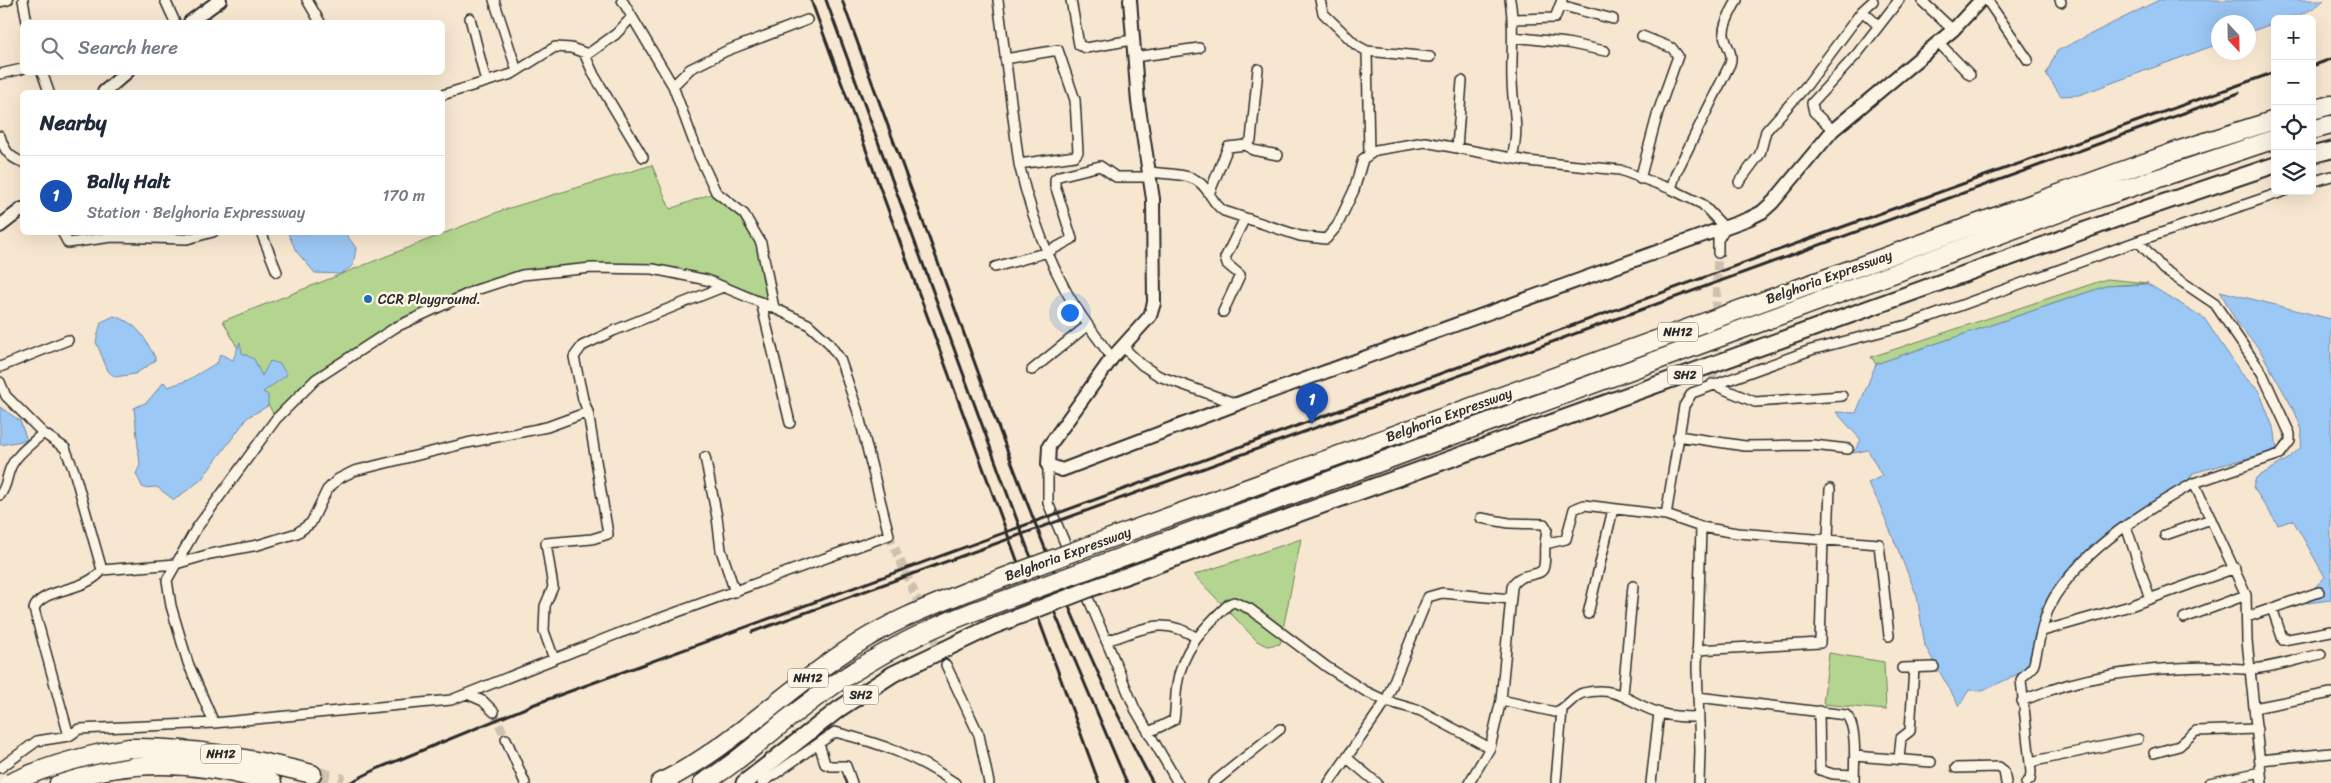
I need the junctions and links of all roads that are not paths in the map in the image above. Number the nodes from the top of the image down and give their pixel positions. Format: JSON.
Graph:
{"nodes":[{"id":1,"x":8,"y":0,"type":"edge"},
{"id":2,"x":22,"y":0,"type":"edge"},
{"id":3,"x":165,"y":0,"type":"edge"},
{"id":4,"x":220,"y":0,"type":"edge"},
{"id":5,"x":307,"y":0,"type":"edge"},
{"id":6,"x":494,"y":0,"type":"edge"},
{"id":7,"x":622,"y":0,"type":"edge"},
{"id":8,"x":998,"y":0,"type":"edge"},
{"id":9,"x":1071,"y":0,"type":"edge"},
{"id":10,"x":1130,"y":0,"type":"edge"},
{"id":11,"x":1320,"y":0,"type":"edge"},
{"id":12,"x":1510,"y":0,"type":"edge"},
{"id":13,"x":1738,"y":0,"type":"edge"},
{"id":14,"x":1873,"y":0,"type":"edge"},
{"id":15,"x":1899,"y":0,"type":"edge"},
{"id":16,"x":1981,"y":0,"type":"edge"},
{"id":17,"x":1987,"y":0,"type":"edge"},
{"id":18,"x":0,"y":2,"type":"edge"},
{"id":19,"x":1561,"y":2,"type":"edge"},
{"id":20,"x":1923,"y":2,"type":"dead end"},
{"id":21,"x":1862,"y":11,"type":"junction"},
{"id":22,"x":470,"y":18,"type":"dead end"},
{"id":23,"x":631,"y":18,"type":"junction"},
{"id":24,"x":1513,"y":19,"type":"junction"},
{"id":25,"x":1614,"y":19,"type":"dead end"},
{"id":26,"x":27,"y":20,"type":"edge"},
{"id":27,"x":174,"y":20,"type":"edge"},
{"id":28,"x":193,"y":20,"type":"edge"},
{"id":29,"x":319,"y":20,"type":"edge"},
{"id":30,"x":807,"y":20,"type":"dead end"},
{"id":31,"x":1878,"y":25,"type":"junction"},
{"id":32,"x":1953,"y":30,"type":"junction"},
{"id":33,"x":1642,"y":36,"type":"dead end"},
{"id":34,"x":1513,"y":37,"type":"junction"},
{"id":35,"x":1132,"y":40,"type":"junction"},
{"id":36,"x":1938,"y":42,"type":"junction"},
{"id":37,"x":1199,"y":48,"type":"dead end"},
{"id":38,"x":1367,"y":51,"type":"junction"},
{"id":39,"x":1605,"y":51,"type":"dead end"},
{"id":40,"x":584,"y":53,"type":"junction"},
{"id":41,"x":1134,"y":57,"type":"junction"},
{"id":42,"x":1430,"y":57,"type":"dead end"},
{"id":43,"x":1005,"y":59,"type":"junction"},
{"id":44,"x":2028,"y":60,"type":"dead end"},
{"id":45,"x":1258,"y":68,"type":"dead end"},
{"id":46,"x":20,"y":69,"type":"edge"},
{"id":47,"x":517,"y":70,"type":"junction"},
{"id":48,"x":0,"y":74,"type":"edge"},
{"id":49,"x":43,"y":75,"type":"edge"},
{"id":50,"x":124,"y":75,"type":"edge"},
{"id":51,"x":1970,"y":75,"type":"dead end"},
{"id":52,"x":1462,"y":81,"type":"dead end"},
{"id":53,"x":486,"y":82,"type":"junction"},
{"id":54,"x":673,"y":86,"type":"junction"},
{"id":55,"x":48,"y":90,"type":"edge"},
{"id":56,"x":106,"y":90,"type":"edge"},
{"id":57,"x":445,"y":94,"type":"edge"},
{"id":58,"x":2331,"y":105,"type":"edge"},
{"id":59,"x":2316,"y":109,"type":"edge"},
{"id":60,"x":2271,"y":121,"type":"edge"},
{"id":61,"x":2331,"y":125,"type":"edge"},
{"id":62,"x":2316,"y":129,"type":"edge"},
{"id":63,"x":1833,"y":130,"type":"junction"},
{"id":64,"x":0,"y":136,"type":"edge"},
{"id":65,"x":2271,"y":140,"type":"edge"},
{"id":66,"x":1246,"y":145,"type":"junction"},
{"id":67,"x":1457,"y":148,"type":"junction"},
{"id":68,"x":2331,"y":150,"type":"edge"},
{"id":69,"x":2316,"y":154,"type":"edge"},
{"id":70,"x":1278,"y":155,"type":"dead end"},
{"id":71,"x":1369,"y":155,"type":"junction"},
{"id":72,"x":643,"y":157,"type":"dead end"},
{"id":73,"x":1512,"y":158,"type":"junction"},
{"id":74,"x":20,"y":161,"type":"edge"},
{"id":75,"x":1019,"y":164,"type":"junction"},
{"id":76,"x":2271,"y":166,"type":"edge"},
{"id":77,"x":1149,"y":174,"type":"junction"},
{"id":78,"x":2331,"y":176,"type":"edge"},
{"id":79,"x":1640,"y":178,"type":"junction"},
{"id":80,"x":2316,"y":181,"type":"edge"},
{"id":81,"x":1739,"y":182,"type":"dead end"},
{"id":82,"x":1672,"y":189,"type":"junction"},
{"id":83,"x":1209,"y":194,"type":"junction"},
{"id":84,"x":2273,"y":195,"type":"edge"},
{"id":85,"x":20,"y":211,"type":"edge"},
{"id":86,"x":1245,"y":218,"type":"junction"},
{"id":87,"x":0,"y":226,"type":"edge"},
{"id":88,"x":1725,"y":228,"type":"junction"},
{"id":89,"x":64,"y":235,"type":"edge"},
{"id":90,"x":202,"y":235,"type":"edge"},
{"id":91,"x":262,"y":235,"type":"edge"},
{"id":92,"x":2138,"y":240,"type":"junction"},
{"id":93,"x":1048,"y":252,"type":"junction"},
{"id":94,"x":1718,"y":254,"type":"tunnel mouth"},
{"id":95,"x":995,"y":267,"type":"dead end"},
{"id":96,"x":277,"y":272,"type":"dead end"},
{"id":97,"x":723,"y":287,"type":"junction"},
{"id":98,"x":761,"y":302,"type":"junction"},
{"id":99,"x":774,"y":308,"type":"junction"},
{"id":100,"x":1223,"y":312,"type":"dead end"},
{"id":101,"x":1088,"y":325,"type":"junction"},
{"id":102,"x":68,"y":340,"type":"dead end"},
{"id":103,"x":1123,"y":347,"type":"junction"},
{"id":104,"x":1112,"y":358,"type":"junction"},
{"id":105,"x":0,"y":366,"type":"edge"},
{"id":106,"x":1032,"y":370,"type":"dead end"},
{"id":107,"x":1712,"y":381,"type":"junction"},
{"id":108,"x":0,"y":382,"type":"edge"},
{"id":109,"x":1842,"y":396,"type":"dead end"},
{"id":110,"x":3,"y":397,"type":"edge"},
{"id":111,"x":1237,"y":404,"type":"junction"},
{"id":112,"x":588,"y":412,"type":"junction"},
{"id":113,"x":790,"y":423,"type":"dead end"},
{"id":114,"x":43,"y":433,"type":"junction"},
{"id":115,"x":1678,"y":436,"type":"junction"},
{"id":116,"x":1848,"y":449,"type":"dead end"},
{"id":117,"x":705,"y":457,"type":"dead end"},
{"id":118,"x":1048,"y":465,"type":"junction"},
{"id":119,"x":2194,"y":483,"type":"junction"},
{"id":120,"x":1830,"y":489,"type":"dead end"},
{"id":121,"x":0,"y":495,"type":"edge"},
{"id":122,"x":1612,"y":509,"type":"junction"},
{"id":123,"x":1666,"y":515,"type":"junction"},
{"id":124,"x":1481,"y":518,"type":"dead end"},
{"id":125,"x":2211,"y":519,"type":"junction"},
{"id":126,"x":2126,"y":526,"type":"junction"},
{"id":127,"x":1701,"y":527,"type":"junction"},
{"id":128,"x":2165,"y":535,"type":"dead end"},
{"id":129,"x":1826,"y":539,"type":"junction"},
{"id":130,"x":1545,"y":544,"type":"junction"},
{"id":131,"x":176,"y":564,"type":"junction"},
{"id":132,"x":2235,"y":568,"type":"junction"},
{"id":133,"x":102,"y":570,"type":"junction"},
{"id":134,"x":1633,"y":586,"type":"dead end"},
{"id":135,"x":735,"y":592,"type":"junction"},
{"id":136,"x":2319,"y":592,"type":"dead end"},
{"id":137,"x":2246,"y":595,"type":"junction"},
{"id":138,"x":1510,"y":599,"type":"junction"},
{"id":139,"x":2150,"y":599,"type":"junction"},
{"id":140,"x":2272,"y":608,"type":"junction"},
{"id":141,"x":1588,"y":614,"type":"dead end"},
{"id":142,"x":2247,"y":617,"type":"junction"},
{"id":143,"x":2184,"y":618,"type":"dead end"},
{"id":144,"x":2043,"y":631,"type":"junction"},
{"id":145,"x":2331,"y":631,"type":"edge"},
{"id":146,"x":1889,"y":636,"type":"dead end"},
{"id":147,"x":1197,"y":638,"type":"junction"},
{"id":148,"x":1106,"y":641,"type":"junction"},
{"id":149,"x":1697,"y":650,"type":"junction"},
{"id":150,"x":2321,"y":654,"type":"dead end"},
{"id":151,"x":554,"y":659,"type":"junction"},
{"id":152,"x":946,"y":665,"type":"tunnel mouth"},
{"id":153,"x":1934,"y":667,"type":"dead end"},
{"id":154,"x":1902,"y":668,"type":"dead end"},
{"id":155,"x":1914,"y":668,"type":"junction"},
{"id":156,"x":2250,"y":669,"type":"junction"},
{"id":157,"x":2331,"y":693,"type":"edge"},
{"id":158,"x":466,"y":694,"type":"junction"},
{"id":159,"x":1623,"y":694,"type":"junction"},
{"id":160,"x":1698,"y":697,"type":"junction"},
{"id":161,"x":1501,"y":700,"type":"junction"},
{"id":162,"x":1386,"y":701,"type":"junction"},
{"id":163,"x":2022,"y":701,"type":"junction"},
{"id":164,"x":2254,"y":708,"type":"junction"},
{"id":165,"x":1562,"y":710,"type":"junction"},
{"id":166,"x":1819,"y":711,"type":"junction"},
{"id":167,"x":494,"y":712,"type":"tunnel mouth"},
{"id":168,"x":1659,"y":713,"type":"junction"},
{"id":169,"x":1698,"y":717,"type":"junction"},
{"id":170,"x":214,"y":723,"type":"junction"},
{"id":171,"x":1280,"y":729,"type":"dead end"},
{"id":172,"x":2257,"y":729,"type":"junction"},
{"id":173,"x":1149,"y":732,"type":"junction"},
{"id":174,"x":69,"y":736,"type":"junction"},
{"id":175,"x":506,"y":739,"type":"tunnel mouth"},
{"id":176,"x":2138,"y":739,"type":"dead end"},
{"id":177,"x":819,"y":743,"type":"junction"},
{"id":178,"x":1490,"y":748,"type":"junction"},
{"id":179,"x":2154,"y":753,"type":"dead end"},
{"id":180,"x":2331,"y":753,"type":"edge"},
{"id":181,"x":1855,"y":756,"type":"junction"},
{"id":182,"x":129,"y":757,"type":"junction"},
{"id":183,"x":1347,"y":758,"type":"junction"},
{"id":184,"x":1899,"y":759,"type":"junction"},
{"id":185,"x":2260,"y":760,"type":"junction"},
{"id":186,"x":1930,"y":762,"type":"dead end"},
{"id":187,"x":2030,"y":762,"type":"junction"},
{"id":188,"x":1,"y":767,"type":"edge"},
{"id":189,"x":1956,"y":768,"type":"dead end"},
{"id":190,"x":2261,"y":772,"type":"junction"},
{"id":191,"x":312,"y":774,"type":"tunnel mouth"},
{"id":192,"x":1854,"y":779,"type":"edge"},
{"id":193,"x":1556,"y":781,"type":"dead end"},
{"id":194,"x":10,"y":783,"type":"edge"},
{"id":195,"x":59,"y":783,"type":"edge"},
{"id":196,"x":272,"y":783,"type":"edge"},
{"id":197,"x":525,"y":783,"type":"edge"},
{"id":198,"x":660,"y":783,"type":"edge"},
{"id":199,"x":703,"y":783,"type":"edge"},
{"id":200,"x":744,"y":783,"type":"edge"},
{"id":201,"x":762,"y":783,"type":"edge"},
{"id":202,"x":852,"y":783,"type":"edge"},
{"id":203,"x":955,"y":783,"type":"edge"},
{"id":204,"x":989,"y":783,"type":"edge"},
{"id":205,"x":1178,"y":783,"type":"edge"},
{"id":206,"x":1213,"y":783,"type":"edge"},
{"id":207,"x":1329,"y":783,"type":"edge"},
{"id":208,"x":1377,"y":783,"type":"edge"},
{"id":209,"x":1469,"y":783,"type":"edge"},
{"id":210,"x":1651,"y":783,"type":"edge"},
{"id":211,"x":1698,"y":783,"type":"edge"},
{"id":212,"x":2006,"y":783,"type":"edge"},
{"id":213,"x":2026,"y":783,"type":"edge"},
{"id":214,"x":2209,"y":783,"type":"edge"},
{"id":215,"x":2262,"y":783,"type":"edge"}],
"edges":[{"from":1,"to":18,"type":"street"},
{"from":2,"to":26,"type":"street"},
{"from":3,"to":27,"type":"street"},
{"from":4,"to":28,"type":"street"},
{"from":5,"to":29,"type":"street"},
{"from":6,"to":47,"type":"street"},
{"from":7,"to":23,"type":"street"},
{"from":8,"to":43,"type":"street"},
{"from":9,"to":35,"type":"street"},
{"from":10,"to":35,"type":"street"},
{"from":11,"to":38,"type":"street"},
{"from":12,"to":24,"type":"street"},
{"from":13,"to":82,"type":"street"},
{"from":14,"to":21,"type":"street"},
{"from":15,"to":31,"type":"street"},
{"from":16,"to":32,"type":"street"},
{"from":17,"to":44,"type":"street"},
{"from":19,"to":24,"type":"street"},
{"from":19,"to":25,"type":"street"},
{"from":20,"to":32,"type":"street"},
{"from":21,"to":31,"type":"street"},
{"from":21,"to":81,"type":"street"},
{"from":22,"to":53,"type":"street"},
{"from":23,"to":40,"type":"street"},
{"from":23,"to":54,"type":"street"},
{"from":24,"to":34,"type":"street"},
{"from":30,"to":54,"type":"street"},
{"from":31,"to":63,"type":"street"},
{"from":32,"to":36,"type":"street"},
{"from":33,"to":79,"type":"street"},
{"from":34,"to":39,"type":"street"},
{"from":34,"to":73,"type":"street"},
{"from":35,"to":41,"type":"street"},
{"from":36,"to":51,"type":"street"},
{"from":36,"to":63,"type":"street"},
{"from":37,"to":41,"type":"street"},
{"from":38,"to":42,"type":"street"},
{"from":38,"to":71,"type":"street"},
{"from":40,"to":47,"type":"street"},
{"from":40,"to":72,"type":"street"},
{"from":41,"to":77,"type":"street"},
{"from":43,"to":75,"type":"street"},
{"from":43,"to":75,"type":"street"},
{"from":45,"to":66,"type":"street"},
{"from":46,"to":48,"type":"street"},
{"from":47,"to":53,"type":"street"},
{"from":49,"to":55,"type":"street"},
{"from":50,"to":56,"type":"street"},
{"from":52,"to":67,"type":"street"},
{"from":53,"to":57,"type":"street"},
{"from":54,"to":99,"type":"street"},
{"from":58,"to":59,"type":"highway"},
{"from":60,"to":198,"type":"highway","name":"Belghoria Expressway","number":"NH12","bridge":true},
{"from":61,"to":62,"type":"highway"},
{"from":63,"to":88,"type":"street"},
{"from":64,"to":74,"type":"street"},
{"from":65,"to":199,"type":"highway","name":"Belghoria Expressway","number":"NH12","bridge":true},
{"from":66,"to":70,"type":"street"},
{"from":66,"to":83,"type":"street"},
{"from":67,"to":71,"type":"street"},
{"from":67,"to":73,"type":"street"},
{"from":68,"to":69,"type":"main road"},
{"from":71,"to":86,"type":"street"},
{"from":73,"to":79,"type":"street"},
{"from":75,"to":93,"type":"street"},
{"from":76,"to":200,"type":"main road","number":"SH2","bridge":true},
{"from":77,"to":83,"type":"street"},
{"from":77,"to":93,"type":"street"},
{"from":77,"to":103,"type":"street"},
{"from":78,"to":80,"type":"street"},
{"from":79,"to":82,"type":"street"},
{"from":82,"to":88,"type":"street"},
{"from":83,"to":86,"type":"street"},
{"from":84,"to":92,"type":"street"},
{"from":85,"to":87,"type":"street"},
{"from":86,"to":100,"type":"street"},
{"from":88,"to":94,"type":"street"},
{"from":88,"to":111,"type":"street"},
{"from":89,"to":90,"type":"street"},
{"from":91,"to":96,"type":"street"},
{"from":92,"to":107,"type":"street"},
{"from":92,"to":119,"type":"street"},
{"from":93,"to":95,"type":"street"},
{"from":93,"to":101,"type":"street"},
{"from":97,"to":98,"type":"street"},
{"from":97,"to":112,"type":"street"},
{"from":97,"to":131,"type":"street"},
{"from":98,"to":99,"type":"street"},
{"from":98,"to":113,"type":"street"},
{"from":99,"to":135,"type":"street"},
{"from":101,"to":104,"type":"street"},
{"from":101,"to":106,"type":"street"},
{"from":102,"to":105,"type":"street"},
{"from":103,"to":104,"type":"street"},
{"from":103,"to":111,"type":"street"},
{"from":104,"to":118,"type":"street"},
{"from":107,"to":109,"type":"street"},
{"from":107,"to":115,"type":"street"},
{"from":108,"to":110,"type":"street"},
{"from":110,"to":114,"type":"street"},
{"from":111,"to":118,"type":"street"},
{"from":112,"to":131,"type":"street"},
{"from":112,"to":151,"type":"street"},
{"from":114,"to":121,"type":"street"},
{"from":114,"to":133,"type":"street"},
{"from":115,"to":116,"type":"street"},
{"from":115,"to":123,"type":"street"},
{"from":117,"to":135,"type":"street"},
{"from":118,"to":148,"type":"street"},
{"from":119,"to":125,"type":"street"},
{"from":119,"to":126,"type":"street"},
{"from":120,"to":129,"type":"street"},
{"from":122,"to":123,"type":"street"},
{"from":122,"to":130,"type":"street"},
{"from":122,"to":141,"type":"street"},
{"from":123,"to":127,"type":"street"},
{"from":124,"to":130,"type":"street"},
{"from":125,"to":128,"type":"street"},
{"from":125,"to":132,"type":"street"},
{"from":126,"to":139,"type":"street"},
{"from":126,"to":144,"type":"street"},
{"from":127,"to":129,"type":"street"},
{"from":127,"to":149,"type":"street"},
{"from":129,"to":146,"type":"street"},
{"from":129,"to":149,"type":"street"},
{"from":130,"to":138,"type":"street"},
{"from":131,"to":133,"type":"street"},
{"from":131,"to":170,"type":"street"},
{"from":132,"to":137,"type":"street"},
{"from":132,"to":139,"type":"street"},
{"from":133,"to":174,"type":"street"},
{"from":134,"to":159,"type":"street"},
{"from":135,"to":151,"type":"street"},
{"from":136,"to":140,"type":"street"},
{"from":137,"to":142,"type":"street"},
{"from":137,"to":143,"type":"street"},
{"from":138,"to":161,"type":"street"},
{"from":138,"to":162,"type":"street"},
{"from":139,"to":144,"type":"street"},
{"from":140,"to":142,"type":"street"},
{"from":140,"to":145,"type":"street"},
{"from":142,"to":156,"type":"street"},
{"from":144,"to":163,"type":"street"},
{"from":147,"to":148,"type":"street"},
{"from":147,"to":162,"type":"street"},
{"from":147,"to":173,"type":"street"},
{"from":148,"to":173,"type":"street"},
{"from":149,"to":160,"type":"street"},
{"from":150,"to":156,"type":"street"},
{"from":151,"to":158,"type":"street"},
{"from":152,"to":204,"type":"street"},
{"from":153,"to":155,"type":"street"},
{"from":154,"to":155,"type":"street"},
{"from":155,"to":184,"type":"street"},
{"from":156,"to":163,"type":"street"},
{"from":156,"to":164,"type":"street"},
{"from":157,"to":164,"type":"street"},
{"from":158,"to":167,"type":"street"},
{"from":158,"to":170,"type":"street"},
{"from":159,"to":165,"type":"street"},
{"from":159,"to":168,"type":"street"},
{"from":160,"to":166,"type":"street"},
{"from":160,"to":169,"type":"street"},
{"from":161,"to":165,"type":"street"},
{"from":161,"to":178,"type":"street"},
{"from":162,"to":178,"type":"street"},
{"from":162,"to":183,"type":"street"},
{"from":163,"to":187,"type":"street"},
{"from":164,"to":172,"type":"street"},
{"from":165,"to":193,"type":"street"},
{"from":166,"to":181,"type":"street"},
{"from":166,"to":192,"type":"street"},
{"from":168,"to":169,"type":"street"},
{"from":168,"to":210,"type":"street"},
{"from":169,"to":211,"type":"street"},
{"from":170,"to":174,"type":"street"},
{"from":171,"to":206,"type":"street"},
{"from":172,"to":179,"type":"street"},
{"from":172,"to":185,"type":"street"},
{"from":173,"to":205,"type":"street"},
{"from":174,"to":188,"type":"street"},
{"from":175,"to":197,"type":"street"},
{"from":176,"to":187,"type":"street"},
{"from":177,"to":201,"type":"street"},
{"from":177,"to":202,"type":"street"},
{"from":177,"to":203,"type":"street"},
{"from":178,"to":209,"type":"street"},
{"from":180,"to":185,"type":"street"},
{"from":181,"to":184,"type":"street"},
{"from":181,"to":192,"type":"street"},
{"from":182,"to":191,"type":"highway","number":"NH12"},
{"from":182,"to":194,"type":"highway","number":"NH12","bridge":true},
{"from":182,"to":195,"type":"highway","number":"NH12"},
{"from":182,"to":196,"type":"highway","number":"NH12"},
{"from":183,"to":207,"type":"street"},
{"from":183,"to":208,"type":"street"},
{"from":184,"to":186,"type":"street"},
{"from":185,"to":190,"type":"street"},
{"from":187,"to":213,"type":"street"},
{"from":188,"to":194,"type":"street"},
{"from":189,"to":212,"type":"street"},
{"from":190,"to":214,"type":"street"},
{"from":190,"to":215,"type":"street"}]}
